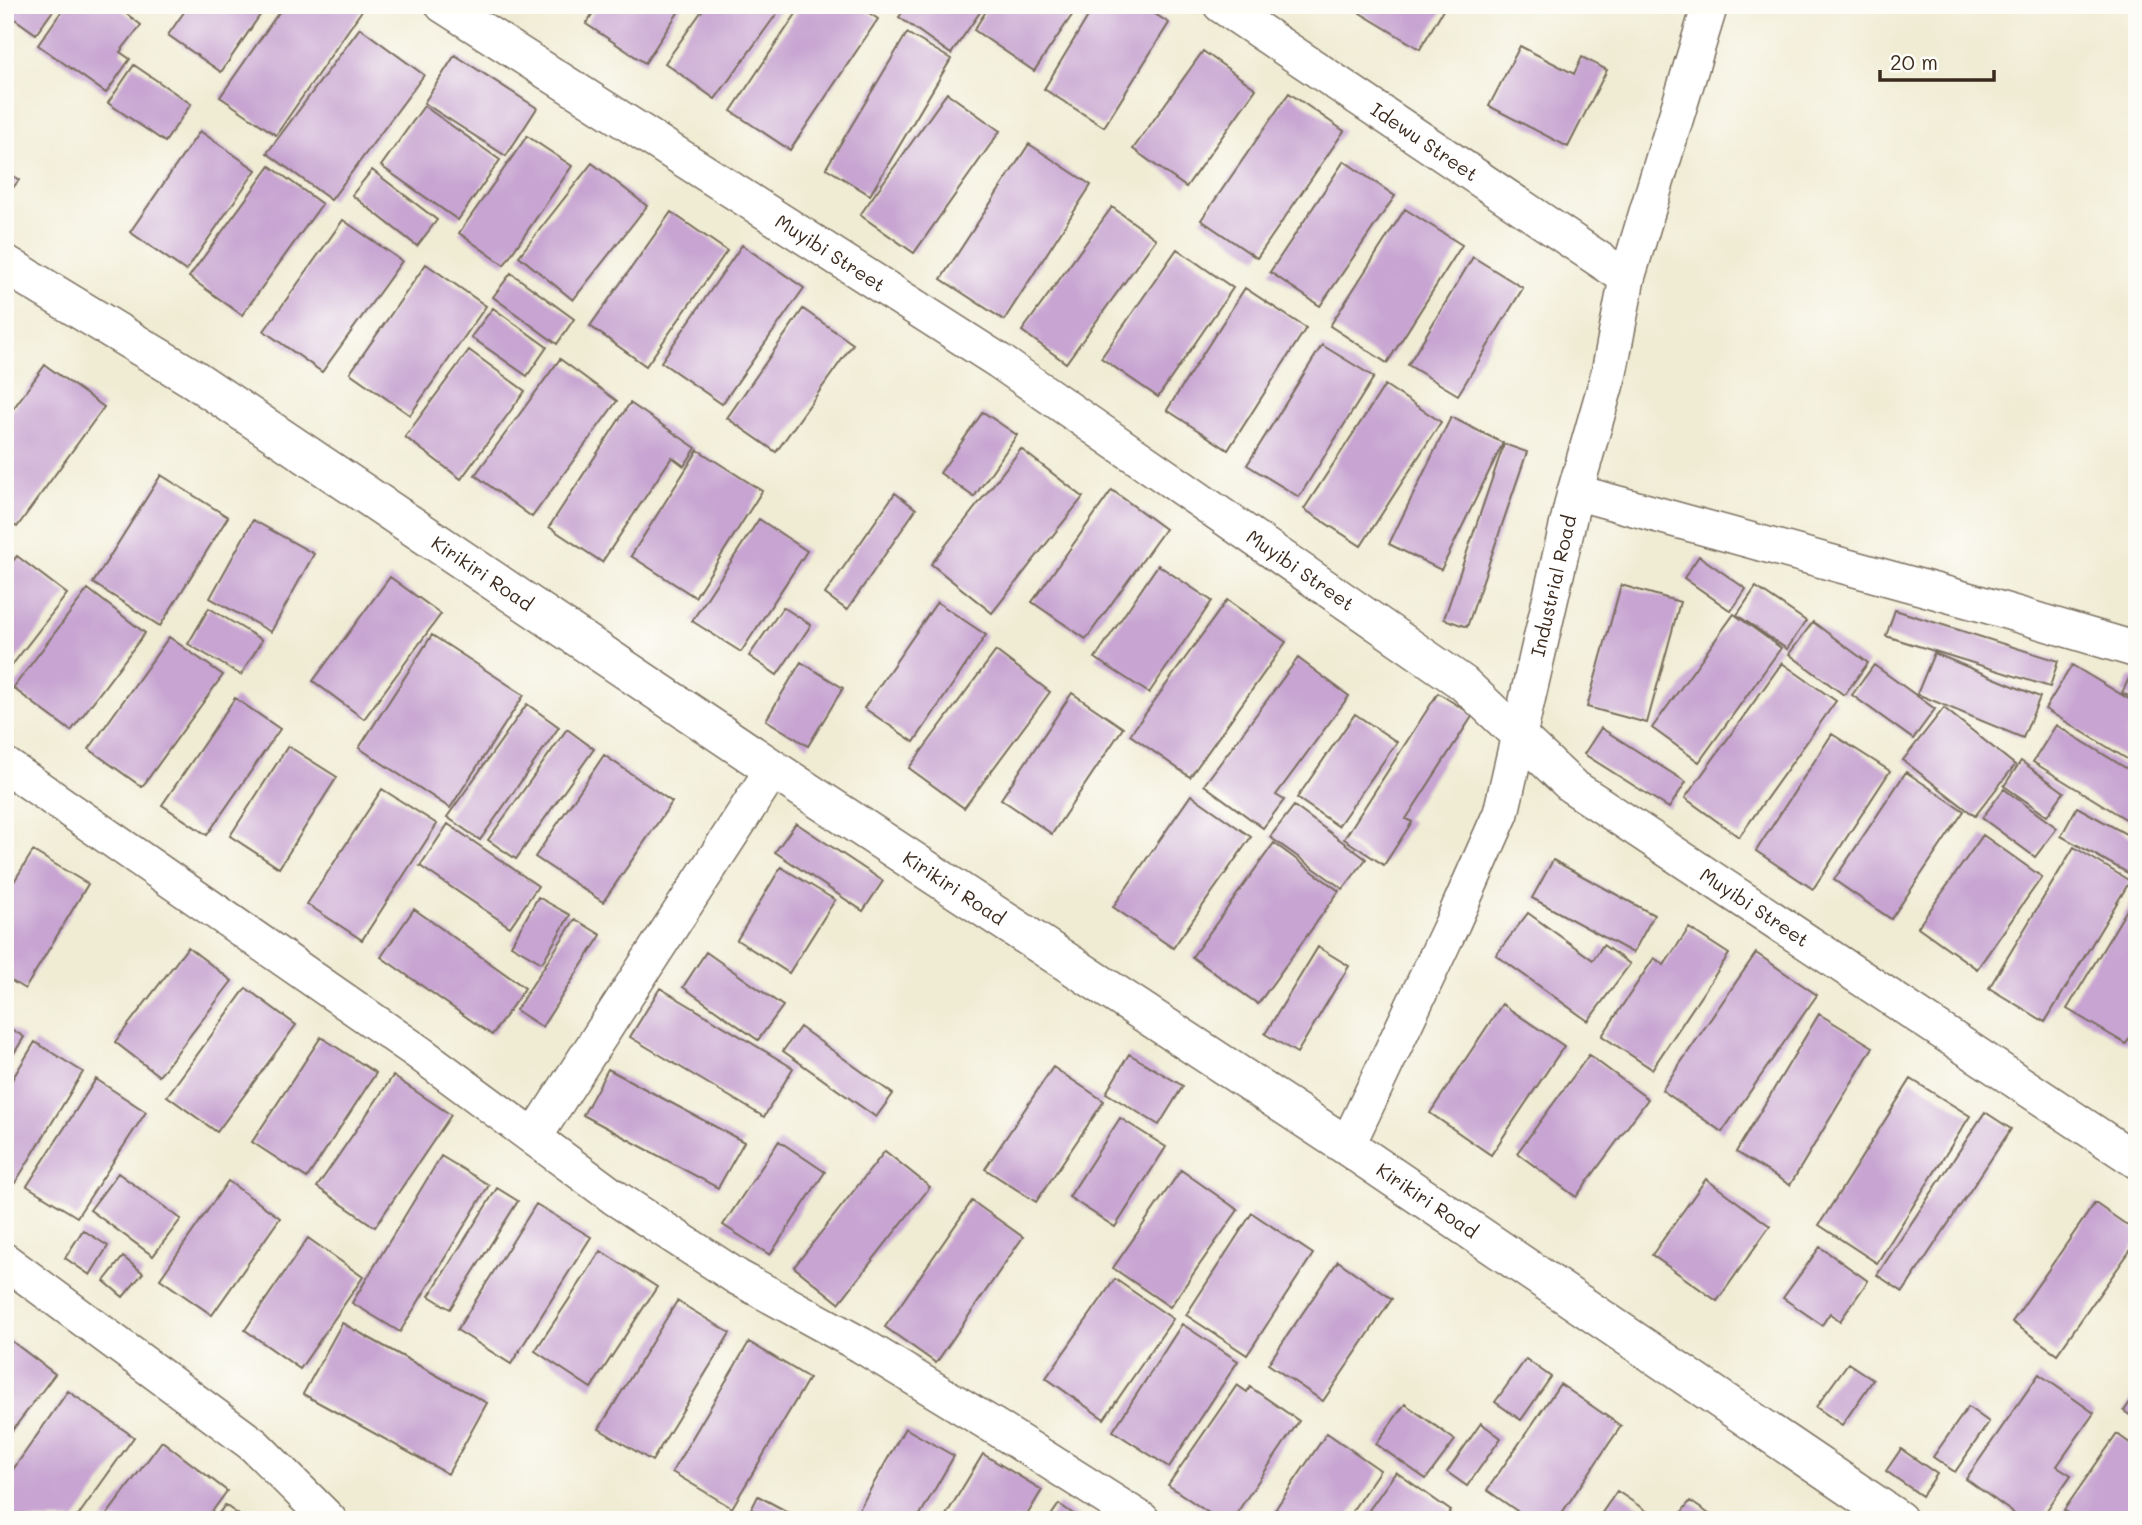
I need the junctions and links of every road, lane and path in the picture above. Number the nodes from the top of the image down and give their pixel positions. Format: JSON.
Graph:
{"nodes":[{"id":1,"x":443,"y":5,"type":"edge"},
{"id":2,"x":1221,"y":5,"type":"edge"},
{"id":3,"x":1710,"y":5,"type":"edge"},
{"id":4,"x":5,"y":264,"type":"edge"},
{"id":5,"x":1627,"y":278,"type":"junction"},
{"id":6,"x":1575,"y":492,"type":"junction"},
{"id":7,"x":2137,"y":650,"type":"edge"},
{"id":8,"x":1518,"y":736,"type":"junction"},
{"id":9,"x":5,"y":765,"type":"edge"},
{"id":10,"x":773,"y":769,"type":"junction"},
{"id":11,"x":535,"y":1136,"type":"junction"},
{"id":12,"x":1347,"y":1146,"type":"junction"},
{"id":13,"x":2131,"y":1146,"type":"edge"},
{"id":14,"x":5,"y":1261,"type":"edge"},
{"id":15,"x":329,"y":1520,"type":"edge"},
{"id":16,"x":1142,"y":1520,"type":"edge"},
{"id":17,"x":1898,"y":1520,"type":"edge"}],
"edges":[{"from":1,"to":8,"type":"street","name":"Muyibi Street"},
{"from":2,"to":5,"type":"street","name":"Idewu Street"},
{"from":3,"to":5,"type":"street","name":"Industrial Road"},
{"from":4,"to":10,"type":"main road","name":"Kirikiri Road"},
{"from":5,"to":6,"type":"street","name":"Industrial Road"},
{"from":6,"to":7,"type":"street"},
{"from":6,"to":8,"type":"street","name":"Industrial Road"},
{"from":8,"to":12,"type":"street","name":"Industrial Road"},
{"from":8,"to":13,"type":"street","name":"Muyibi Street"},
{"from":9,"to":11,"type":"street"},
{"from":10,"to":11,"type":"street"},
{"from":10,"to":12,"type":"main road","name":"Kirikiri Road"},
{"from":11,"to":16,"type":"street"},
{"from":12,"to":17,"type":"main road","name":"Kirikiri Road"},
{"from":14,"to":15,"type":"street"}]}
